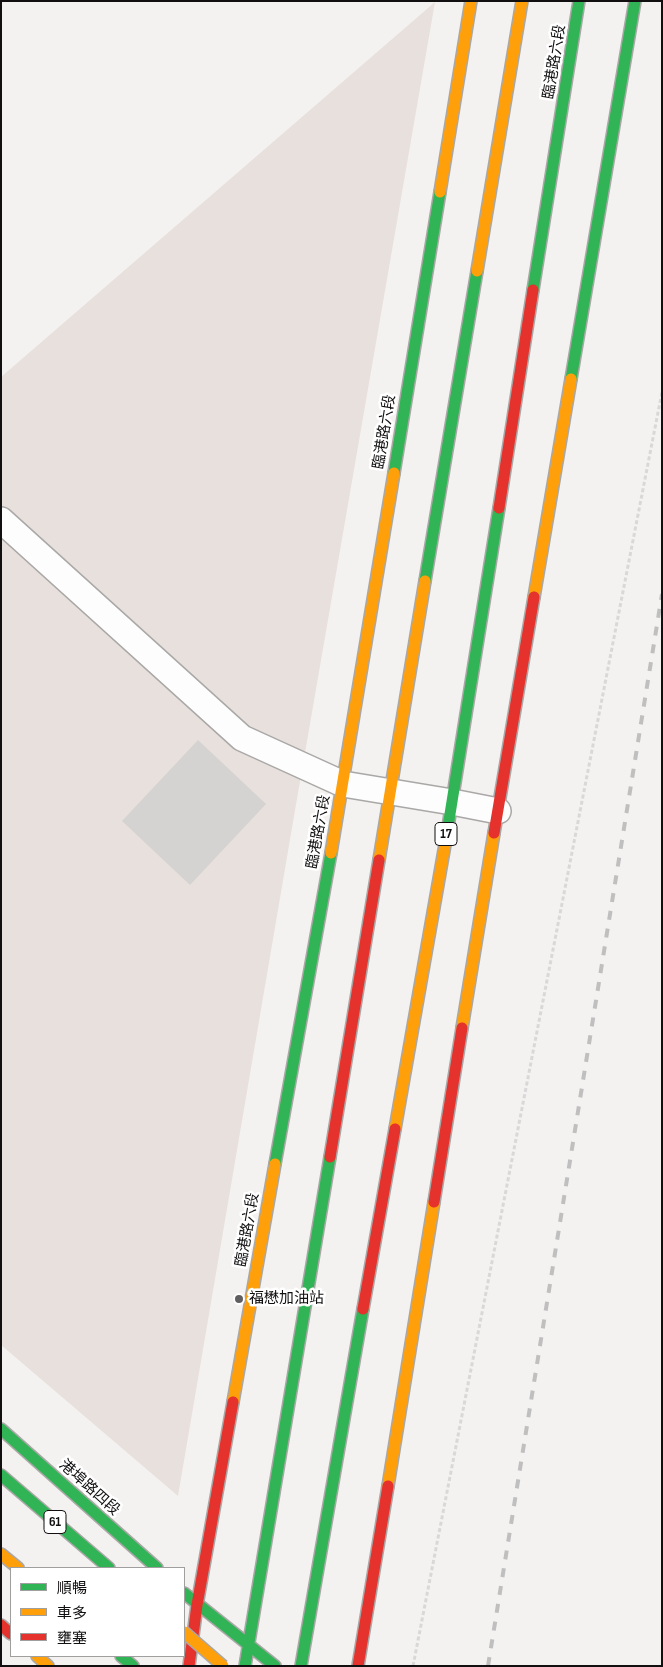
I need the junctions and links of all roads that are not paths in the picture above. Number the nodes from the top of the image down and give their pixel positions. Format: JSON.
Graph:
{"nodes":[{"id":1,"x":471,"y":1,"type":"edge"},
{"id":2,"x":522,"y":1,"type":"edge"},
{"id":3,"x":579,"y":1,"type":"edge"},
{"id":4,"x":635,"y":1,"type":"edge"},
{"id":5,"x":1,"y":520,"type":"edge"},
{"id":6,"x":342,"y":784,"type":"junction"},
{"id":7,"x":391,"y":792,"type":"junction"},
{"id":8,"x":452,"y":802,"type":"junction"},
{"id":9,"x":498,"y":811,"type":"junction"},
{"id":10,"x":1,"y":1429,"type":"edge"},
{"id":11,"x":1,"y":1475,"type":"edge"},
{"id":12,"x":1,"y":1554,"type":"edge"},
{"id":13,"x":17,"y":1567,"type":"edge"},
{"id":14,"x":108,"y":1567,"type":"edge"},
{"id":15,"x":156,"y":1567,"type":"edge"},
{"id":16,"x":185,"y":1594,"type":"edge"},
{"id":17,"x":197,"y":1604,"type":"junction"},
{"id":18,"x":185,"y":1633,"type":"edge"},
{"id":19,"x":248,"y":1644,"type":"junction"},
{"id":20,"x":38,"y":1657,"type":"edge"},
{"id":21,"x":122,"y":1657,"type":"edge"},
{"id":22,"x":48,"y":1666,"type":"edge"},
{"id":23,"x":133,"y":1666,"type":"edge"},
{"id":24,"x":189,"y":1666,"type":"edge"},
{"id":25,"x":222,"y":1666,"type":"edge"},
{"id":26,"x":245,"y":1666,"type":"edge"},
{"id":27,"x":275,"y":1666,"type":"edge"},
{"id":28,"x":302,"y":1666,"type":"edge"},
{"id":29,"x":358,"y":1666,"type":"edge"}],
"edges":[{"from":1,"to":6,"type":"main road","name":"臨港路六段"},
{"from":2,"to":7,"type":"main road"},
{"from":3,"to":8,"type":"main road","name":"臨港路六段","number":"17"},
{"from":4,"to":9,"type":"main road"},
{"from":5,"to":6,"type":"lane"},
{"from":6,"to":7,"type":"lane"},
{"from":6,"to":17,"type":"main road","name":"臨港路六段"},
{"from":7,"to":8,"type":"lane"},
{"from":7,"to":19,"type":"main road"},
{"from":8,"to":9,"type":"lane"},
{"from":8,"to":28,"type":"main road","name":"臨港路六段","number":"17"},
{"from":9,"to":29,"type":"main road"},
{"from":10,"to":15,"type":"main road","name":"港埠路四段"},
{"from":11,"to":14,"type":"main road","number":"61"},
{"from":12,"to":13,"type":"main road"},
{"from":16,"to":17,"type":"main road"},
{"from":17,"to":19,"type":"main road"},
{"from":17,"to":24,"type":"main road","name":"臨港路六段"},
{"from":18,"to":25,"type":"main road","bridge":true},
{"from":19,"to":26,"type":"main road"},
{"from":19,"to":27,"type":"main road"},
{"from":20,"to":22,"type":"main road"},
{"from":21,"to":23,"type":"main road"}]}
